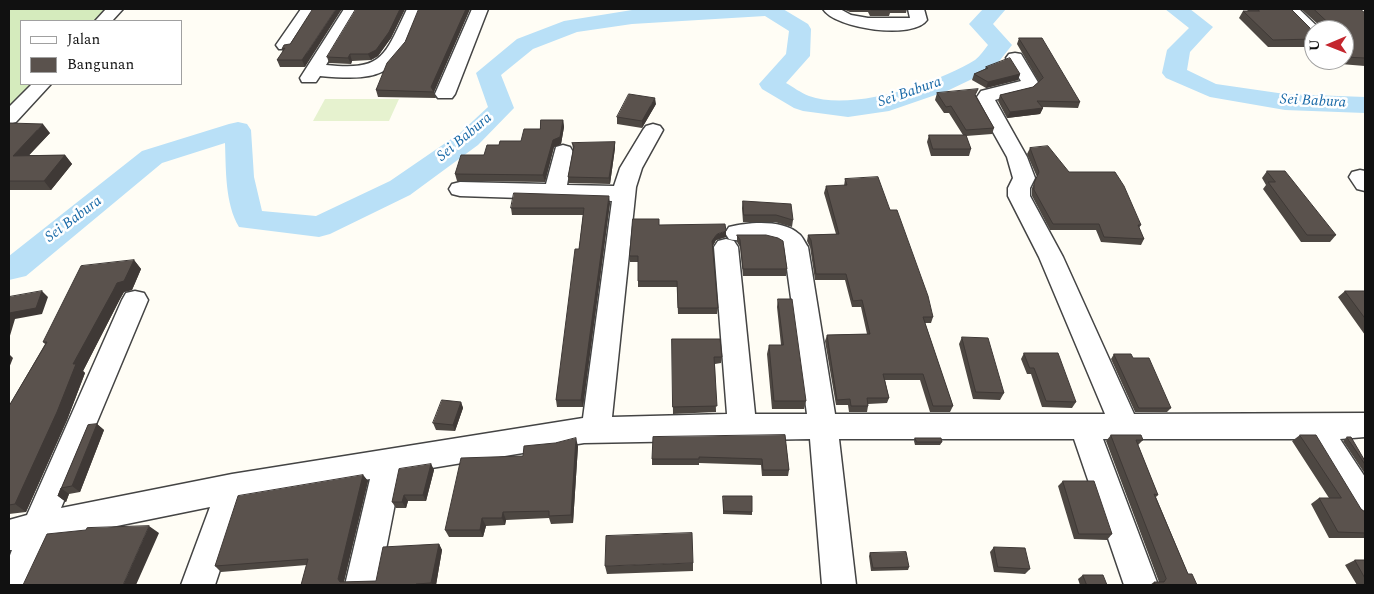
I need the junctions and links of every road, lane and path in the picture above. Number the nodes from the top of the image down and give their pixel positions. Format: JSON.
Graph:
{"nodes":[{"id":1,"x":115,"y":9,"type":"edge"},
{"id":2,"x":309,"y":9,"type":"edge"},
{"id":3,"x":352,"y":9,"type":"edge"},
{"id":4,"x":415,"y":9,"type":"edge"},
{"id":5,"x":480,"y":9,"type":"edge"},
{"id":6,"x":831,"y":9,"type":"edge"},
{"id":7,"x":916,"y":9,"type":"edge"},
{"id":8,"x":1290,"y":9,"type":"edge"},
{"id":9,"x":1304,"y":9,"type":"edge"},
{"id":10,"x":104,"y":20,"type":"edge"},
{"id":11,"x":1316,"y":20,"type":"edge"},
{"id":12,"x":1304,"y":22,"type":"edge"},
{"id":13,"x":285,"y":45,"type":"edge"},
{"id":14,"x":1015,"y":58,"type":"dead end"},
{"id":15,"x":41,"y":85,"type":"edge"},
{"id":16,"x":445,"y":94,"type":"dead end"},
{"id":17,"x":9,"y":118,"type":"edge"},
{"id":18,"x":653,"y":130,"type":"dead end"},
{"id":19,"x":563,"y":152,"type":"dead end"},
{"id":20,"x":460,"y":189,"type":"dead end"},
{"id":21,"x":555,"y":192,"type":"junction"},
{"id":22,"x":624,"y":194,"type":"junction"},
{"id":23,"x":136,"y":300,"type":"dead end"},
{"id":24,"x":1365,"y":424,"type":"edge"},
{"id":25,"x":1124,"y":425,"type":"junction"},
{"id":26,"x":742,"y":426,"type":"junction"},
{"id":27,"x":823,"y":426,"type":"junction"},
{"id":28,"x":1084,"y":426,"type":"junction"},
{"id":29,"x":1318,"y":427,"type":"junction"},
{"id":30,"x":596,"y":430,"type":"junction"},
{"id":31,"x":389,"y":461,"type":"junction"},
{"id":32,"x":232,"y":488,"type":"junction"},
{"id":33,"x":1365,"y":504,"type":"edge"},
{"id":34,"x":40,"y":527,"type":"junction"},
{"id":35,"x":9,"y":535,"type":"edge"},
{"id":36,"x":14,"y":585,"type":"edge"},
{"id":37,"x":198,"y":585,"type":"edge"},
{"id":38,"x":362,"y":585,"type":"edge"},
{"id":39,"x":839,"y":585,"type":"edge"},
{"id":40,"x":1141,"y":585,"type":"edge"}],
"edges":[{"from":1,"to":10,"type":"street"},
{"from":2,"to":13,"type":"street"},
{"from":3,"to":4,"type":"street"},
{"from":5,"to":16,"type":"street"},
{"from":6,"to":7,"type":"street"},
{"from":8,"to":12,"type":"street"},
{"from":9,"to":11,"type":"street"},
{"from":14,"to":25,"type":"street"},
{"from":15,"to":17,"type":"street"},
{"from":18,"to":22,"type":"street"},
{"from":19,"to":21,"type":"street"},
{"from":20,"to":21,"type":"street"},
{"from":21,"to":22,"type":"street"},
{"from":22,"to":30,"type":"street"},
{"from":23,"to":34,"type":"street"},
{"from":24,"to":29,"type":"street"},
{"from":25,"to":28,"type":"street"},
{"from":25,"to":29,"type":"street"},
{"from":26,"to":27,"type":"street"},
{"from":26,"to":27,"type":"street"},
{"from":26,"to":30,"type":"street"},
{"from":27,"to":28,"type":"street"},
{"from":27,"to":39,"type":"street"},
{"from":28,"to":40,"type":"street"},
{"from":29,"to":33,"type":"street"},
{"from":30,"to":31,"type":"street"},
{"from":31,"to":32,"type":"street"},
{"from":31,"to":38,"type":"street"},
{"from":32,"to":34,"type":"street"},
{"from":32,"to":37,"type":"street"},
{"from":34,"to":35,"type":"street"},
{"from":34,"to":36,"type":"street"}]}
